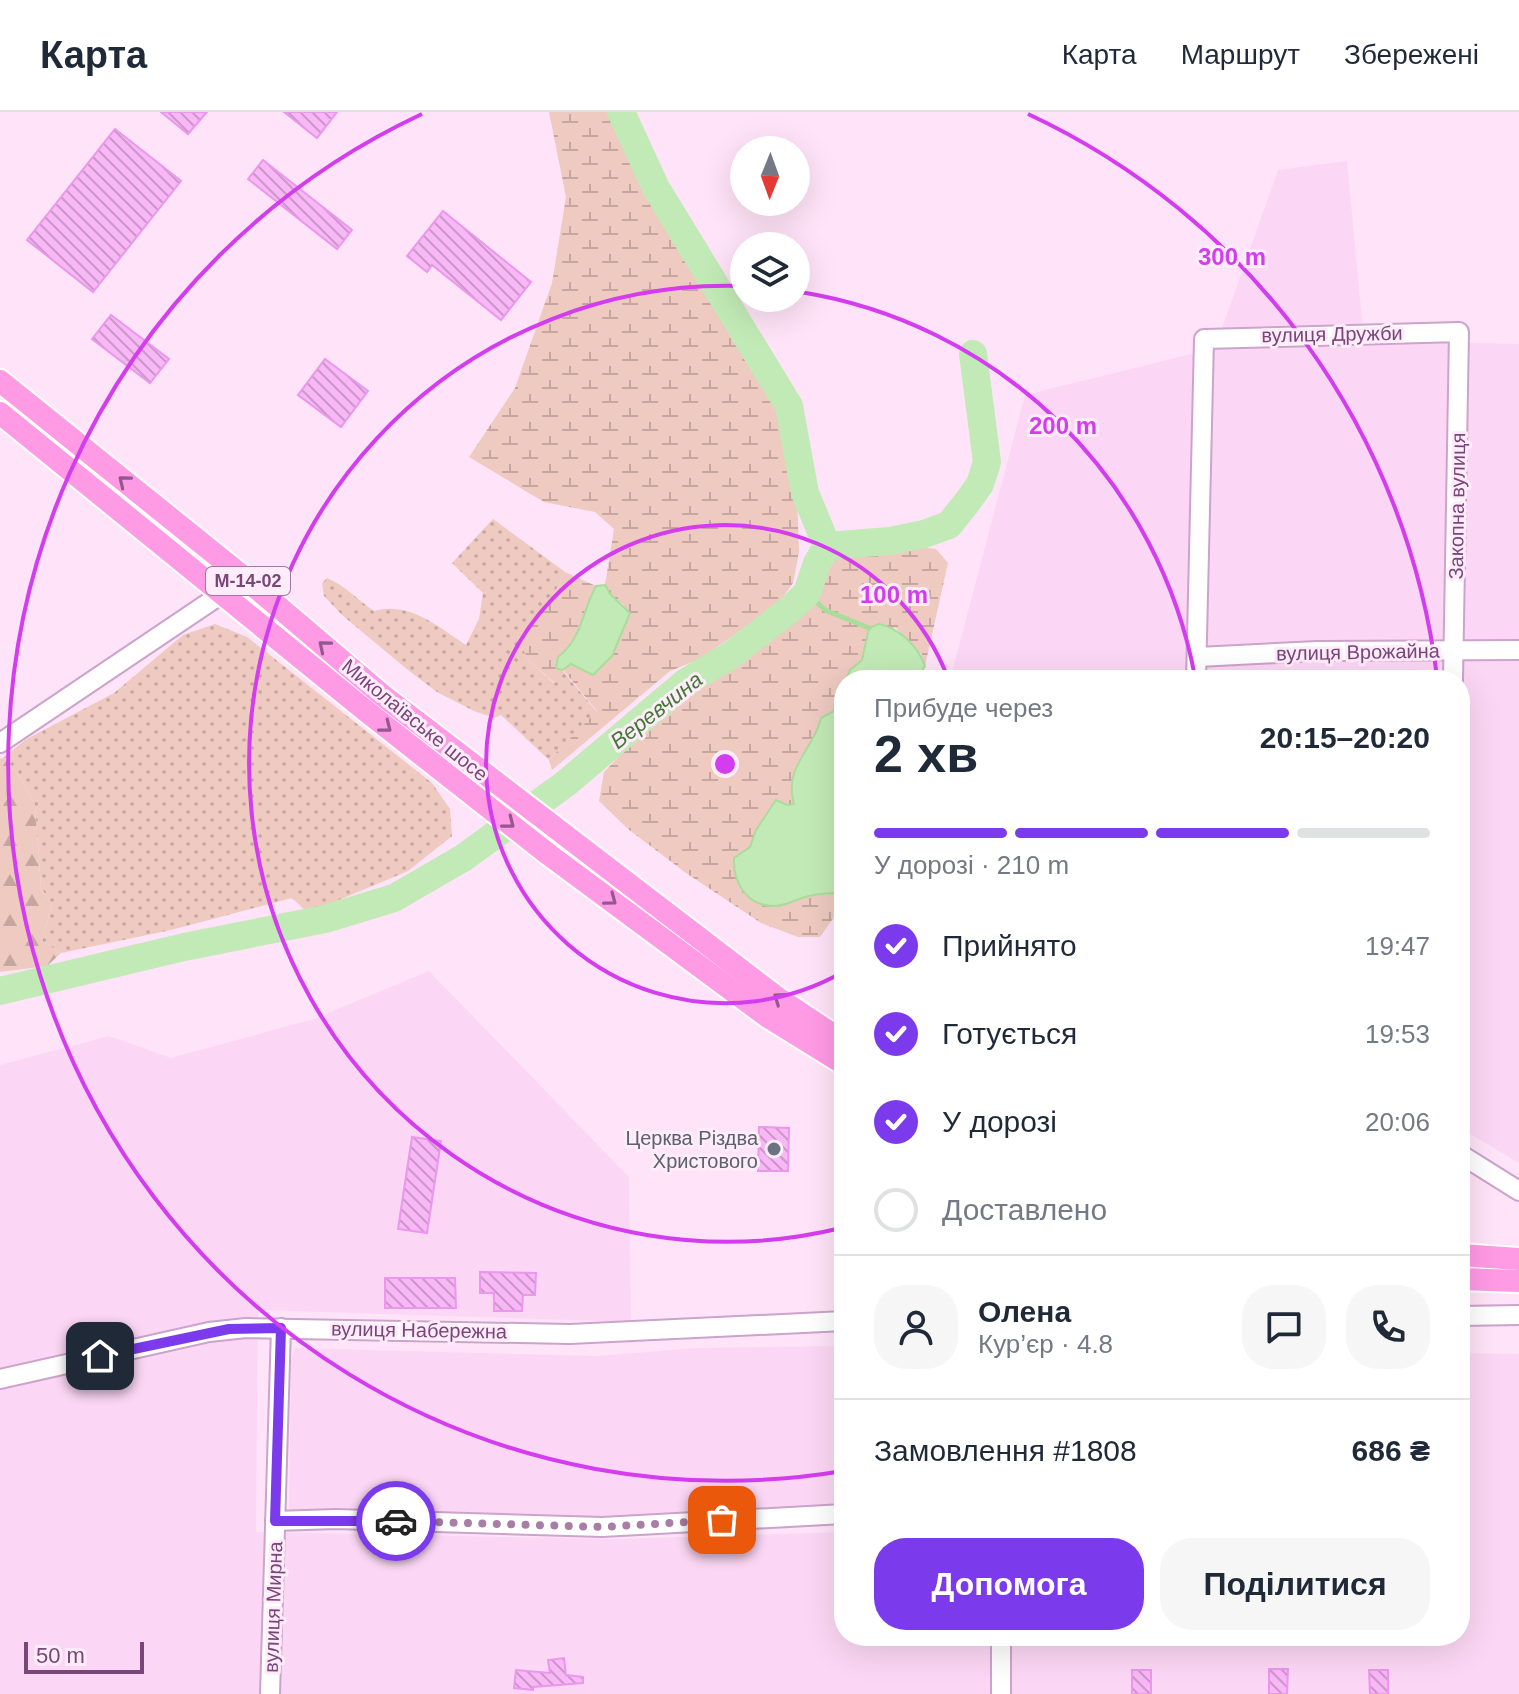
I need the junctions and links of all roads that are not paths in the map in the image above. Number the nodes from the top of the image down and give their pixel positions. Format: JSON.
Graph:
{"nodes":[{"id":1,"x":1459,"y":332,"type":"joint"},
{"id":2,"x":0,"y":381,"type":"edge"},
{"id":3,"x":0,"y":413,"type":"edge"},
{"id":4,"x":223,"y":593,"type":"junction"},
{"id":5,"x":1456,"y":649,"type":"junction"},
{"id":6,"x":1519,"y":650,"type":"edge"},
{"id":7,"x":1198,"y":657,"type":"junction"},
{"id":8,"x":1197,"y":670,"type":"edge"},
{"id":9,"x":1454,"y":670,"type":"edge"},
{"id":10,"x":0,"y":743,"type":"edge"},
{"id":11,"x":834,"y":1035,"type":"edge"},
{"id":12,"x":834,"y":1058,"type":"edge"},
{"id":13,"x":1470,"y":1160,"type":"edge"},
{"id":14,"x":1519,"y":1191,"type":"edge"},
{"id":15,"x":1470,"y":1257,"type":"edge"},
{"id":16,"x":1519,"y":1259,"type":"edge"},
{"id":17,"x":1470,"y":1280,"type":"edge"},
{"id":18,"x":1519,"y":1281,"type":"edge"},
{"id":19,"x":1519,"y":1315,"type":"edge"},
{"id":20,"x":1470,"y":1316,"type":"edge"},
{"id":21,"x":834,"y":1321,"type":"edge"},
{"id":22,"x":281,"y":1328,"type":"junction"},
{"id":23,"x":0,"y":1379,"type":"edge"},
{"id":24,"x":834,"y":1515,"type":"edge"},
{"id":25,"x":275,"y":1521,"type":"junction"},
{"id":26,"x":1001,"y":1646,"type":"edge"},
{"id":27,"x":270,"y":1694,"type":"edge"},
{"id":28,"x":1001,"y":1694,"type":"edge"}],
"edges":[{"from":1,"to":5,"type":"street","name":"Закопна вулиця"},
{"from":1,"to":7,"type":"street","name":"вулиця Дружби"},
{"from":11,"to":2,"type":"main road","name":"Миколаївське шосе","number":"М-14-02","one_way":true},
{"from":3,"to":4,"type":"main road","name":"Миколаївське шосе","number":"М-14-02"},
{"from":4,"to":10,"type":"street"},
{"from":4,"to":12,"type":"main road","name":"Миколаївське шосе","number":"М-14-02","one_way":true},
{"from":5,"to":6,"type":"street","name":"вулиця Врожайна"},
{"from":5,"to":7,"type":"street","name":"вулиця Врожайна"},
{"from":5,"to":9,"type":"street","name":"Закопна вулиця"},
{"from":7,"to":8,"type":"street"},
{"from":13,"to":14,"type":"street"},
{"from":15,"to":16,"type":"main road"},
{"from":17,"to":18,"type":"main road"},
{"from":19,"to":20,"type":"street"},
{"from":21,"to":22,"type":"street","name":"вулиця Набережна"},
{"from":22,"to":23,"type":"street","name":"вулиця Набережна"},
{"from":22,"to":25,"type":"street","name":"вулиця Мирна"},
{"from":24,"to":25,"type":"street"},
{"from":25,"to":27,"type":"street","name":"вулиця Мирна"},
{"from":26,"to":28,"type":"street"}]}
